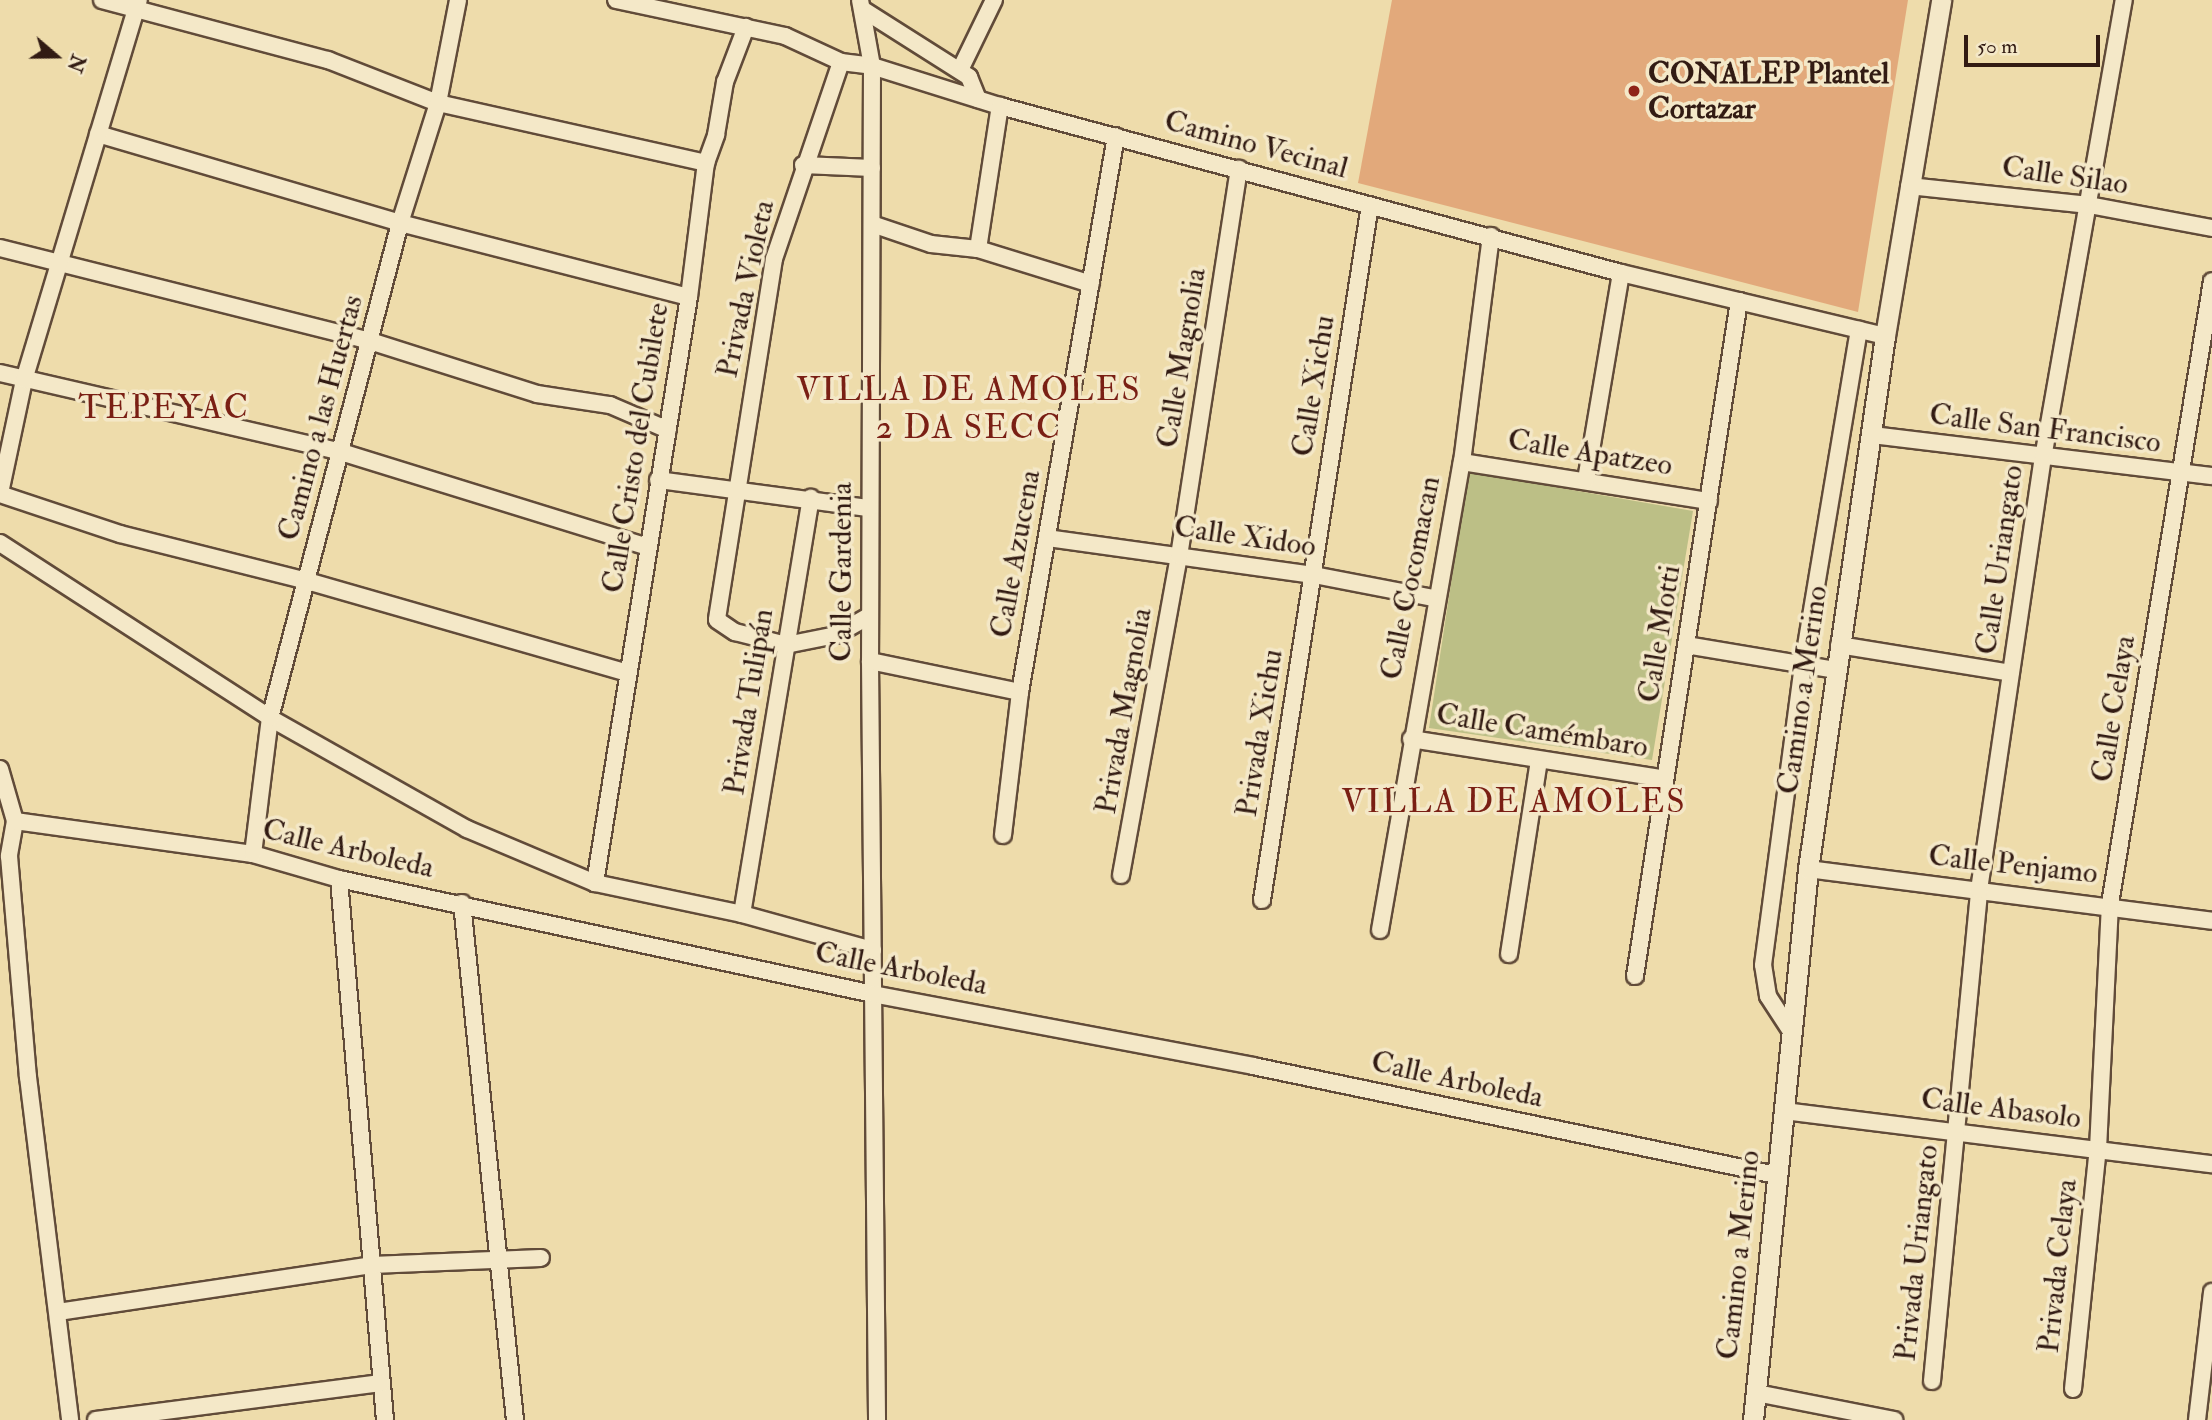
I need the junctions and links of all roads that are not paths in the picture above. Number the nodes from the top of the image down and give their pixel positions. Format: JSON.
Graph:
{"nodes":[{"id":1,"x":102,"y":0,"type":"edge"},
{"id":2,"x":458,"y":0,"type":"edge"},
{"id":3,"x":616,"y":0,"type":"edge"},
{"id":4,"x":994,"y":0,"type":"edge"},
{"id":5,"x":1941,"y":0,"type":"edge"},
{"id":6,"x":2124,"y":0,"type":"edge"},
{"id":7,"x":138,"y":4,"type":"edge"},
{"id":8,"x":861,"y":5,"type":"edge"},
{"id":9,"x":746,"y":27,"type":"junction"},
{"id":10,"x":841,"y":62,"type":"junction"},
{"id":11,"x":872,"y":66,"type":"junction"},
{"id":12,"x":960,"y":70,"type":"junction"},
{"id":13,"x":978,"y":99,"type":"junction"},
{"id":14,"x":438,"y":103,"type":"junction"},
{"id":15,"x":1000,"y":106,"type":"junction"},
{"id":16,"x":98,"y":134,"type":"junction"},
{"id":17,"x":1116,"y":136,"type":"junction"},
{"id":18,"x":706,"y":163,"type":"junction"},
{"id":19,"x":803,"y":164,"type":"junction"},
{"id":20,"x":872,"y":168,"type":"junction"},
{"id":21,"x":1239,"y":169,"type":"junction"},
{"id":22,"x":1909,"y":186,"type":"junction"},
{"id":23,"x":1370,"y":205,"type":"junction"},
{"id":24,"x":2089,"y":205,"type":"junction"},
{"id":25,"x":400,"y":223,"type":"junction"},
{"id":26,"x":872,"y":224,"type":"junction"},
{"id":27,"x":2212,"y":228,"type":"edge"},
{"id":28,"x":1491,"y":236,"type":"junction"},
{"id":29,"x":0,"y":247,"type":"edge"},
{"id":30,"x":978,"y":249,"type":"junction"},
{"id":31,"x":61,"y":263,"type":"junction"},
{"id":32,"x":1622,"y":273,"type":"junction"},
{"id":33,"x":2212,"y":281,"type":"edge"},
{"id":34,"x":1091,"y":284,"type":"junction"},
{"id":35,"x":689,"y":297,"type":"junction"},
{"id":36,"x":1739,"y":302,"type":"junction"},
{"id":37,"x":1859,"y":330,"type":"junction"},
{"id":38,"x":1885,"y":336,"type":"junction"},
{"id":39,"x":370,"y":341,"type":"junction"},
{"id":40,"x":0,"y":373,"type":"edge"},
{"id":41,"x":24,"y":380,"type":"junction"},
{"id":42,"x":668,"y":430,"type":"junction"},
{"id":43,"x":1871,"y":435,"type":"junction"},
{"id":44,"x":341,"y":452,"type":"junction"},
{"id":45,"x":2043,"y":458,"type":"junction"},
{"id":46,"x":1462,"y":461,"type":"junction"},
{"id":47,"x":2182,"y":473,"type":"junction"},
{"id":48,"x":2212,"y":476,"type":"edge"},
{"id":49,"x":1586,"y":480,"type":"junction"},
{"id":50,"x":658,"y":481,"type":"junction"},
{"id":51,"x":737,"y":492,"type":"junction"},
{"id":52,"x":0,"y":494,"type":"edge"},
{"id":53,"x":811,"y":498,"type":"junction"},
{"id":54,"x":1709,"y":501,"type":"junction"},
{"id":55,"x":869,"y":508,"type":"junction"},
{"id":56,"x":1047,"y":538,"type":"junction"},
{"id":57,"x":0,"y":542,"type":"edge"},
{"id":58,"x":648,"y":547,"type":"junction"},
{"id":59,"x":1179,"y":556,"type":"junction"},
{"id":60,"x":1314,"y":575,"type":"junction"},
{"id":61,"x":307,"y":581,"type":"junction"},
{"id":62,"x":1434,"y":598,"type":"junction"},
{"id":63,"x":869,"y":616,"type":"junction"},
{"id":64,"x":786,"y":645,"type":"junction"},
{"id":65,"x":1686,"y":645,"type":"junction"},
{"id":66,"x":1839,"y":645,"type":"junction"},
{"id":67,"x":870,"y":661,"type":"junction"},
{"id":68,"x":1803,"y":664,"type":"junction"},
{"id":69,"x":1835,"y":670,"type":"junction"},
{"id":70,"x":627,"y":673,"type":"junction"},
{"id":71,"x":2011,"y":673,"type":"junction"},
{"id":72,"x":1020,"y":692,"type":"junction"},
{"id":73,"x":270,"y":718,"type":"junction"},
{"id":74,"x":1411,"y":739,"type":"junction"},
{"id":75,"x":1539,"y":761,"type":"junction"},
{"id":76,"x":0,"y":769,"type":"edge"},
{"id":77,"x":1665,"y":779,"type":"junction"},
{"id":78,"x":15,"y":821,"type":"junction"},
{"id":79,"x":1003,"y":835,"type":"dead end"},
{"id":80,"x":253,"y":854,"type":"junction"},
{"id":81,"x":1808,"y":869,"type":"junction"},
{"id":82,"x":1121,"y":876,"type":"dead end"},
{"id":83,"x":339,"y":879,"type":"junction"},
{"id":84,"x":595,"y":883,"type":"junction"},
{"id":85,"x":1979,"y":890,"type":"junction"},
{"id":86,"x":1262,"y":900,"type":"dead end"},
{"id":87,"x":462,"y":903,"type":"junction"},
{"id":88,"x":2110,"y":904,"type":"junction"},
{"id":89,"x":741,"y":914,"type":"junction"},
{"id":90,"x":2212,"y":921,"type":"edge"},
{"id":91,"x":1380,"y":930,"type":"dead end"},
{"id":92,"x":873,"y":950,"type":"junction"},
{"id":93,"x":1509,"y":954,"type":"dead end"},
{"id":94,"x":1635,"y":976,"type":"dead end"},
{"id":95,"x":873,"y":993,"type":"junction"},
{"id":96,"x":1791,"y":1033,"type":"junction"},
{"id":97,"x":1784,"y":1111,"type":"junction"},
{"id":98,"x":1957,"y":1131,"type":"junction"},
{"id":99,"x":2098,"y":1149,"type":"junction"},
{"id":100,"x":2212,"y":1164,"type":"edge"},
{"id":101,"x":1776,"y":1175,"type":"junction"},
{"id":102,"x":541,"y":1258,"type":"dead end"},
{"id":103,"x":501,"y":1261,"type":"junction"},
{"id":104,"x":372,"y":1265,"type":"junction"},
{"id":105,"x":2212,"y":1292,"type":"edge"},
{"id":106,"x":58,"y":1312,"type":"junction"},
{"id":107,"x":1932,"y":1381,"type":"dead end"},
{"id":108,"x":381,"y":1383,"type":"junction"},
{"id":109,"x":2073,"y":1389,"type":"dead end"},
{"id":110,"x":1756,"y":1393,"type":"junction"},
{"id":111,"x":70,"y":1420,"type":"edge"},
{"id":112,"x":96,"y":1420,"type":"edge"},
{"id":113,"x":385,"y":1420,"type":"edge"},
{"id":114,"x":514,"y":1420,"type":"edge"},
{"id":115,"x":877,"y":1420,"type":"edge"},
{"id":116,"x":1753,"y":1420,"type":"edge"},
{"id":117,"x":1894,"y":1420,"type":"edge"},
{"id":118,"x":2197,"y":1420,"type":"edge"}],
"edges":[{"from":1,"to":7,"type":"street"},
{"from":2,"to":14,"type":"street","name":"Camino a las Huertas"},
{"from":3,"to":9,"type":"street","name":"Camino Vecinal"},
{"from":4,"to":12,"type":"street"},
{"from":5,"to":22,"type":"street","name":"Camino a Merino"},
{"from":6,"to":24,"type":"street","name":"Calle Uriangato"},
{"from":7,"to":14,"type":"street"},
{"from":7,"to":16,"type":"street"},
{"from":8,"to":11,"type":"street","name":"Calle Gardenia"},
{"from":8,"to":12,"type":"street"},
{"from":9,"to":10,"type":"street","name":"Camino Vecinal"},
{"from":9,"to":18,"type":"street","name":"Calle Cristo del Cubilete"},
{"from":10,"to":11,"type":"street","name":"Camino Vecinal"},
{"from":10,"to":19,"type":"street","name":"Privada Violeta"},
{"from":11,"to":13,"type":"street","name":"Camino Vecinal"},
{"from":11,"to":20,"type":"street","name":"Calle Gardenia"},
{"from":12,"to":13,"type":"street"},
{"from":13,"to":15,"type":"street","name":"Camino Vecinal"},
{"from":14,"to":18,"type":"street"},
{"from":14,"to":25,"type":"street","name":"Camino a las Huertas"},
{"from":15,"to":17,"type":"street","name":"Camino Vecinal"},
{"from":15,"to":30,"type":"street"},
{"from":16,"to":25,"type":"street"},
{"from":16,"to":31,"type":"street"},
{"from":17,"to":21,"type":"street","name":"Camino Vecinal"},
{"from":17,"to":34,"type":"street","name":"Calle Azucena"},
{"from":18,"to":35,"type":"street","name":"Calle Cristo del Cubilete"},
{"from":19,"to":20,"type":"street"},
{"from":19,"to":51,"type":"street","name":"Privada Violeta"},
{"from":20,"to":26,"type":"street","name":"Calle Gardenia"},
{"from":21,"to":23,"type":"street","name":"Camino Vecinal"},
{"from":21,"to":59,"type":"street","name":"Calle Magnolia"},
{"from":22,"to":24,"type":"street","name":"Calle Silao"},
{"from":22,"to":38,"type":"street","name":"Camino a Merino"},
{"from":23,"to":28,"type":"street","name":"Camino Vecinal"},
{"from":23,"to":60,"type":"street","name":"Calle Xichu"},
{"from":24,"to":27,"type":"street","name":"Calle Silao"},
{"from":24,"to":45,"type":"street","name":"Calle Uriangato"},
{"from":25,"to":35,"type":"street"},
{"from":25,"to":39,"type":"street","name":"Camino a las Huertas"},
{"from":26,"to":30,"type":"street"},
{"from":26,"to":55,"type":"street","name":"Calle Gardenia"},
{"from":28,"to":32,"type":"street","name":"Camino Vecinal"},
{"from":28,"to":46,"type":"street","name":"Calle Cocomacan"},
{"from":29,"to":31,"type":"street"},
{"from":30,"to":34,"type":"street"},
{"from":31,"to":39,"type":"street"},
{"from":31,"to":41,"type":"street"},
{"from":32,"to":36,"type":"street","name":"Camino Vecinal"},
{"from":32,"to":49,"type":"street"},
{"from":33,"to":47,"type":"street","name":"Calle Celaya"},
{"from":34,"to":56,"type":"street","name":"Calle Azucena"},
{"from":35,"to":42,"type":"street","name":"Calle Cristo del Cubilete"},
{"from":36,"to":37,"type":"street","name":"Camino Vecinal"},
{"from":36,"to":54,"type":"street","name":"Calle Motti"},
{"from":37,"to":38,"type":"street","name":"Camino Vecinal"},
{"from":37,"to":68,"type":"street"},
{"from":38,"to":43,"type":"street","name":"Camino a Merino"},
{"from":39,"to":42,"type":"street"},
{"from":39,"to":44,"type":"street","name":"Camino a las Huertas"},
{"from":40,"to":41,"type":"street"},
{"from":41,"to":44,"type":"street"},
{"from":41,"to":52,"type":"street"},
{"from":42,"to":50,"type":"street","name":"Calle Cristo del Cubilete"},
{"from":43,"to":45,"type":"street","name":"Calle San Francisco"},
{"from":43,"to":66,"type":"street","name":"Camino a Merino"},
{"from":44,"to":58,"type":"street"},
{"from":44,"to":61,"type":"street","name":"Camino a las Huertas"},
{"from":45,"to":47,"type":"street","name":"Calle San Francisco"},
{"from":45,"to":71,"type":"street","name":"Calle Uriangato"},
{"from":46,"to":49,"type":"street","name":"Calle Apatzeo"},
{"from":46,"to":62,"type":"street","name":"Calle Cocomacan"},
{"from":47,"to":48,"type":"street","name":"Calle San Francisco"},
{"from":47,"to":88,"type":"street","name":"Calle Celaya"},
{"from":49,"to":54,"type":"street","name":"Calle Apatzeo"},
{"from":50,"to":51,"type":"street"},
{"from":50,"to":58,"type":"street","name":"Calle Cristo del Cubilete"},
{"from":51,"to":53,"type":"street"},
{"from":51,"to":64,"type":"street","name":"Privada Violeta"},
{"from":52,"to":61,"type":"street"},
{"from":53,"to":55,"type":"street"},
{"from":53,"to":64,"type":"street","name":"Privada Tulipán"},
{"from":54,"to":65,"type":"street","name":"Calle Motti"},
{"from":55,"to":63,"type":"street","name":"Calle Gardenia"},
{"from":56,"to":59,"type":"street","name":"Calle Xidoo"},
{"from":56,"to":72,"type":"street","name":"Calle Azucena"},
{"from":57,"to":73,"type":"street"},
{"from":58,"to":70,"type":"street","name":"Calle Cristo del Cubilete"},
{"from":59,"to":60,"type":"street","name":"Calle Xidoo"},
{"from":59,"to":82,"type":"street","name":"Privada Magnolia"},
{"from":60,"to":62,"type":"street","name":"Calle Xidoo"},
{"from":60,"to":86,"type":"street","name":"Privada Xichu"},
{"from":61,"to":70,"type":"street"},
{"from":61,"to":73,"type":"street","name":"Camino a las Huertas"},
{"from":62,"to":74,"type":"street","name":"Calle Cocomacan"},
{"from":63,"to":64,"type":"street"},
{"from":63,"to":67,"type":"street","name":"Calle Gardenia"},
{"from":64,"to":89,"type":"street","name":"Privada Tulipán"},
{"from":65,"to":68,"type":"street"},
{"from":65,"to":77,"type":"street","name":"Calle Motti"},
{"from":66,"to":69,"type":"street","name":"Camino a Merino"},
{"from":66,"to":71,"type":"street"},
{"from":67,"to":72,"type":"street"},
{"from":67,"to":92,"type":"street","name":"Calle Gardenia"},
{"from":68,"to":69,"type":"street"},
{"from":68,"to":96,"type":"street"},
{"from":69,"to":81,"type":"street","name":"Camino a Merino"},
{"from":70,"to":84,"type":"street","name":"Calle Cristo del Cubilete"},
{"from":71,"to":85,"type":"street","name":"Calle Uriangato"},
{"from":72,"to":79,"type":"street","name":"Calle Azucena"},
{"from":73,"to":80,"type":"street","name":"Camino a las Huertas"},
{"from":73,"to":84,"type":"street"},
{"from":74,"to":75,"type":"street","name":"Calle Camémbaro"},
{"from":74,"to":91,"type":"street","name":"Calle Cocomacan"},
{"from":75,"to":77,"type":"street","name":"Calle Camémbaro"},
{"from":75,"to":93,"type":"street"},
{"from":76,"to":78,"type":"street"},
{"from":77,"to":94,"type":"street","name":"Calle Motti"},
{"from":78,"to":80,"type":"street","name":"Calle Arboleda"},
{"from":78,"to":106,"type":"street"},
{"from":80,"to":83,"type":"street","name":"Calle Arboleda"},
{"from":81,"to":85,"type":"street","name":"Calle Penjamo"},
{"from":81,"to":96,"type":"street","name":"Camino a Merino"},
{"from":83,"to":87,"type":"street","name":"Calle Arboleda"},
{"from":83,"to":104,"type":"street"},
{"from":84,"to":89,"type":"street"},
{"from":85,"to":88,"type":"street","name":"Calle Penjamo"},
{"from":85,"to":98,"type":"street","name":"Calle Uriangato"},
{"from":87,"to":95,"type":"street","name":"Calle Arboleda"},
{"from":87,"to":103,"type":"street"},
{"from":88,"to":90,"type":"street","name":"Calle Penjamo"},
{"from":88,"to":99,"type":"street","name":"Calle Celaya"},
{"from":89,"to":92,"type":"street"},
{"from":92,"to":95,"type":"street","name":"Calle Gardenia"},
{"from":95,"to":101,"type":"street","name":"Calle Arboleda"},
{"from":95,"to":115,"type":"street","name":"Calle Gardenia"},
{"from":96,"to":97,"type":"street","name":"Camino a Merino"},
{"from":97,"to":98,"type":"street","name":"Calle Abasolo"},
{"from":97,"to":101,"type":"street","name":"Camino a Merino"},
{"from":98,"to":99,"type":"street","name":"Calle Abasolo"},
{"from":98,"to":107,"type":"street","name":"Privada Uriangato"},
{"from":99,"to":100,"type":"street","name":"Calle Abasolo"},
{"from":99,"to":109,"type":"street","name":"Privada Celaya"},
{"from":101,"to":110,"type":"street","name":"Camino a Merino"},
{"from":102,"to":103,"type":"street"},
{"from":103,"to":104,"type":"street"},
{"from":103,"to":114,"type":"street"},
{"from":104,"to":106,"type":"street"},
{"from":104,"to":108,"type":"street"},
{"from":105,"to":118,"type":"street"},
{"from":106,"to":111,"type":"street"},
{"from":108,"to":112,"type":"street"},
{"from":108,"to":113,"type":"street"},
{"from":110,"to":116,"type":"street","name":"Camino a Merino"},
{"from":110,"to":117,"type":"street"}]}
